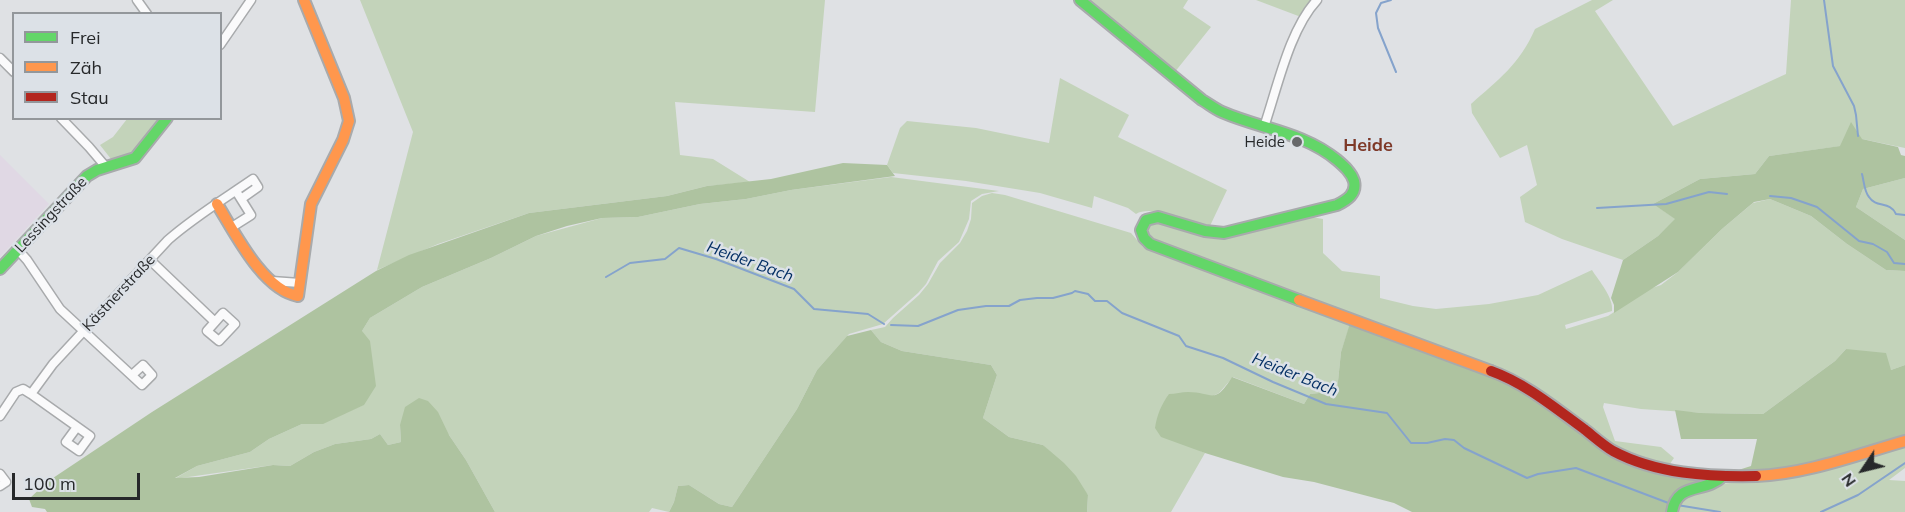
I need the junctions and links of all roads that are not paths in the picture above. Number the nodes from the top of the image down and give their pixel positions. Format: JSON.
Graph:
{"nodes":[{"id":1,"x":304,"y":0,"type":"edge"},
{"id":2,"x":1080,"y":0,"type":"edge"},
{"id":3,"x":1317,"y":0,"type":"edge"},
{"id":4,"x":249,"y":3,"type":"edge"},
{"id":5,"x":222,"y":42,"type":"edge"},
{"id":6,"x":0,"y":58,"type":"edge"},
{"id":7,"x":12,"y":70,"type":"edge"},
{"id":8,"x":63,"y":120,"type":"edge"},
{"id":9,"x":164,"y":120,"type":"edge"},
{"id":10,"x":1265,"y":124,"type":"junction"},
{"id":11,"x":106,"y":167,"type":"junction"},
{"id":12,"x":217,"y":204,"type":"junction"},
{"id":13,"x":232,"y":227,"type":"junction"},
{"id":14,"x":18,"y":250,"type":"junction"},
{"id":15,"x":150,"y":260,"type":"junction"},
{"id":16,"x":0,"y":270,"type":"edge"},
{"id":17,"x":215,"y":322,"type":"dead end"},
{"id":18,"x":83,"y":330,"type":"junction"},
{"id":19,"x":132,"y":375,"type":"dead end"},
{"id":20,"x":31,"y":394,"type":"junction"},
{"id":21,"x":0,"y":416,"type":"edge"},
{"id":22,"x":77,"y":427,"type":"dead end"},
{"id":23,"x":1905,"y":441,"type":"edge"},
{"id":24,"x":0,"y":474,"type":"edge"},
{"id":25,"x":1724,"y":476,"type":"junction"},
{"id":26,"x":0,"y":486,"type":"edge"},
{"id":27,"x":1672,"y":507,"type":"edge"}],
"edges":[{"from":1,"to":13,"type":"main road"},
{"from":2,"to":10,"type":"main road"},
{"from":3,"to":10,"type":"street"},
{"from":4,"to":5,"type":"street"},
{"from":6,"to":7,"type":"street"},
{"from":8,"to":11,"type":"street"},
{"from":9,"to":11,"type":"main road","name":"Lessingstraße"},
{"from":10,"to":25,"type":"main road"},
{"from":11,"to":14,"type":"main road","name":"Lessingstraße"},
{"from":12,"to":13,"type":"main road"},
{"from":12,"to":13,"type":"street","name":"Kästnerstraße"},
{"from":12,"to":15,"type":"street","name":"Kästnerstraße"},
{"from":14,"to":16,"type":"main road","name":"Lessingstraße"},
{"from":14,"to":18,"type":"street"},
{"from":15,"to":17,"type":"street"},
{"from":15,"to":18,"type":"street","name":"Kästnerstraße"},
{"from":18,"to":19,"type":"street"},
{"from":18,"to":20,"type":"street","name":"Kästnerstraße"},
{"from":20,"to":21,"type":"street"},
{"from":20,"to":22,"type":"street"},
{"from":23,"to":25,"type":"main road"},
{"from":24,"to":26,"type":"street"},
{"from":25,"to":27,"type":"main road"}]}
